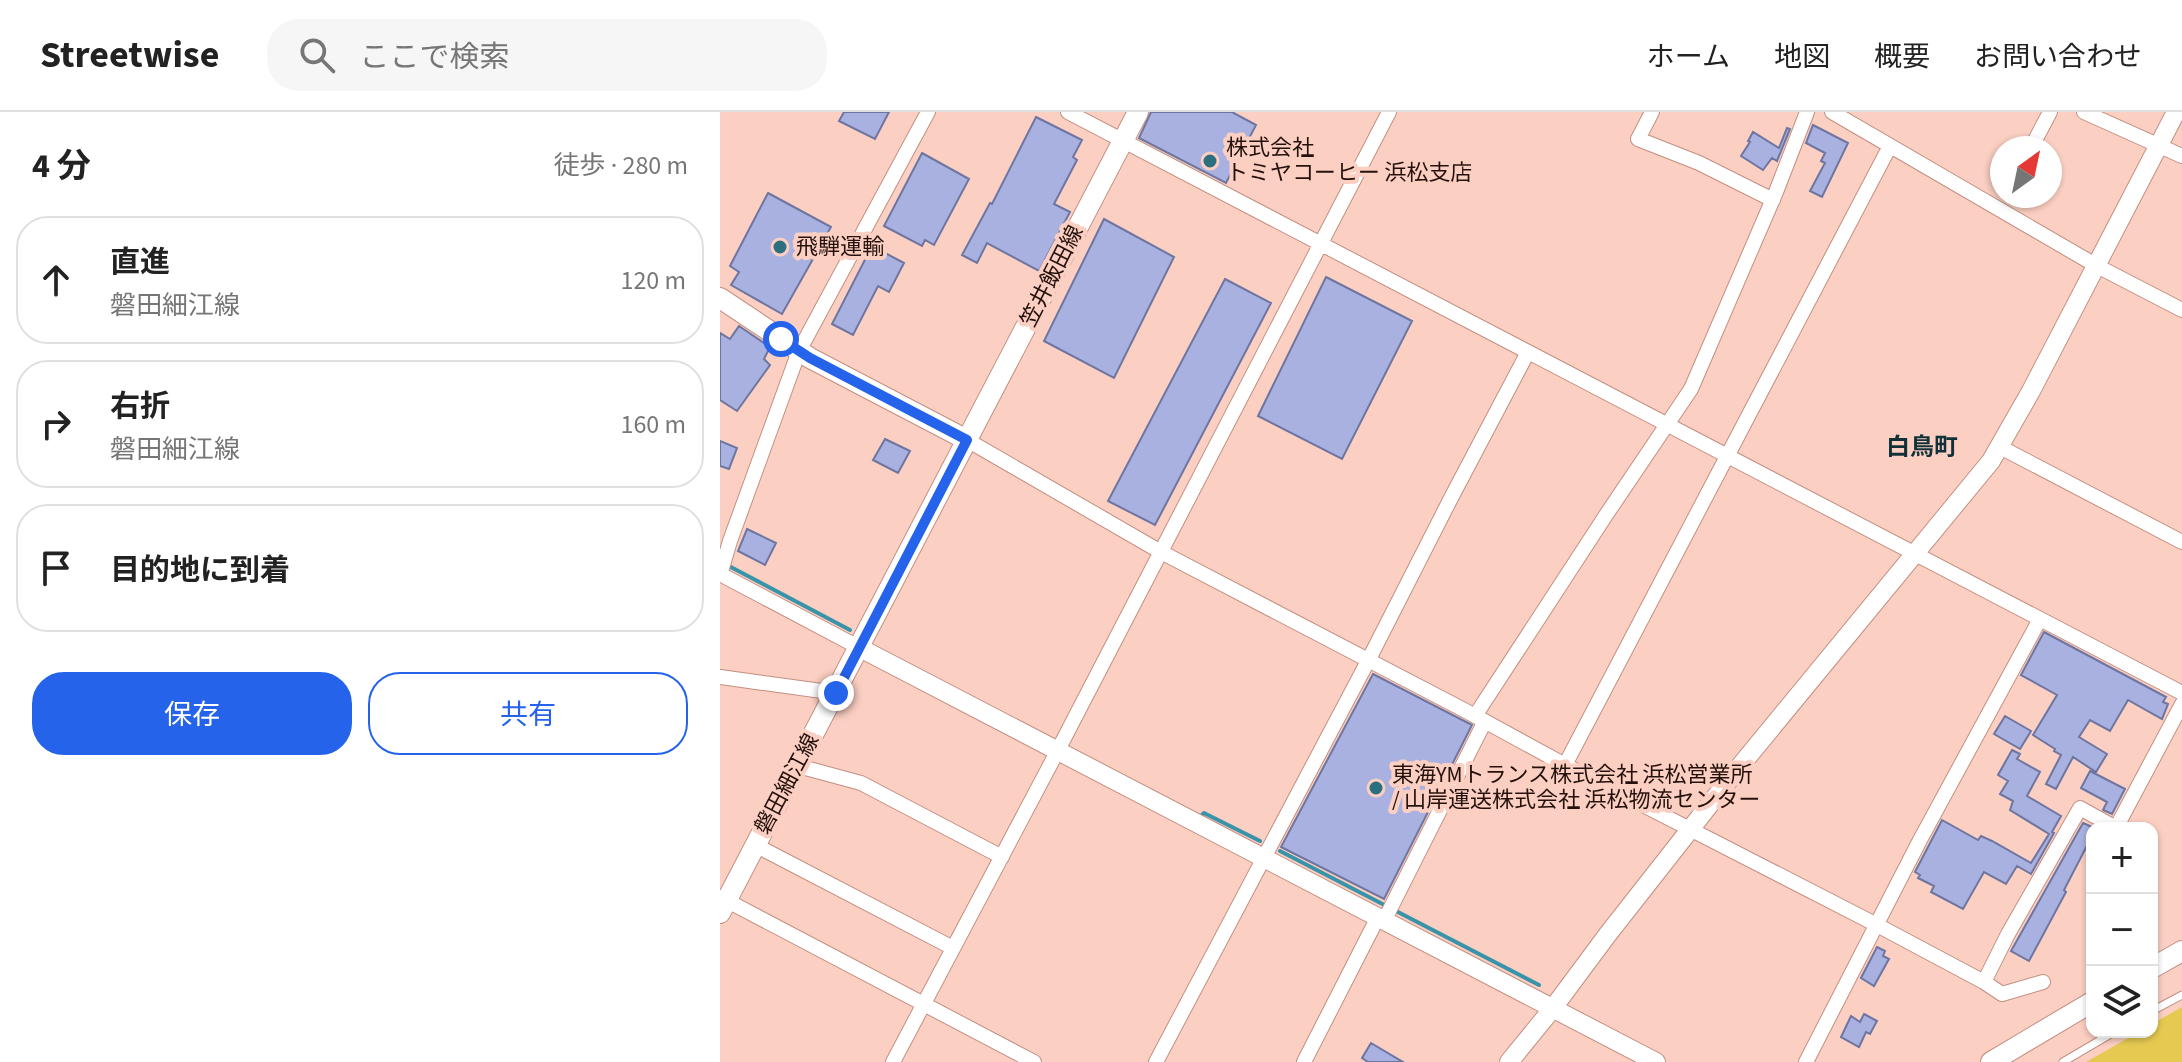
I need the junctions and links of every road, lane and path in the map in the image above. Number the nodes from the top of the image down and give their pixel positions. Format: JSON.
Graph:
{"nodes":[{"id":1,"x":928,"y":112,"type":"edge"},
{"id":2,"x":1068,"y":112,"type":"edge"},
{"id":3,"x":1138,"y":112,"type":"edge"},
{"id":4,"x":1389,"y":112,"type":"edge"},
{"id":5,"x":1652,"y":112,"type":"edge"},
{"id":6,"x":1807,"y":112,"type":"edge"},
{"id":7,"x":1832,"y":112,"type":"edge"},
{"id":8,"x":2050,"y":112,"type":"edge"},
{"id":9,"x":2084,"y":112,"type":"edge"},
{"id":10,"x":2176,"y":112,"type":"edge"},
{"id":11,"x":2037,"y":136,"type":"edge"},
{"id":12,"x":1123,"y":140,"type":"junction"},
{"id":13,"x":2159,"y":145,"type":"junction"},
{"id":14,"x":1890,"y":146,"type":"junction"},
{"id":15,"x":2182,"y":156,"type":"edge"},
{"id":16,"x":1990,"y":197,"type":"edge"},
{"id":17,"x":1773,"y":200,"type":"junction"},
{"id":18,"x":2010,"y":208,"type":"edge"},
{"id":19,"x":1321,"y":243,"type":"junction"},
{"id":20,"x":2097,"y":266,"type":"junction"},
{"id":21,"x":720,"y":298,"type":"edge"},
{"id":22,"x":2182,"y":310,"type":"edge"},
{"id":23,"x":799,"y":351,"type":"junction"},
{"id":24,"x":1528,"y":352,"type":"junction"},
{"id":25,"x":1668,"y":426,"type":"junction"},
{"id":26,"x":967,"y":440,"type":"junction"},
{"id":27,"x":2000,"y":447,"type":"junction"},
{"id":28,"x":1728,"y":456,"type":"junction"},
{"id":29,"x":2182,"y":542,"type":"edge"},
{"id":30,"x":1161,"y":552,"type":"junction"},
{"id":31,"x":1915,"y":553,"type":"junction"},
{"id":32,"x":721,"y":571,"type":"edge"},
{"id":33,"x":2040,"y":619,"type":"junction"},
{"id":34,"x":860,"y":648,"type":"junction"},
{"id":35,"x":1368,"y":661,"type":"junction"},
{"id":36,"x":720,"y":677,"type":"edge"},
{"id":37,"x":836,"y":693,"type":"junction"},
{"id":38,"x":2182,"y":693,"type":"edge"},
{"id":39,"x":2182,"y":704,"type":"edge"},
{"id":40,"x":1480,"y":719,"type":"junction"},
{"id":41,"x":1057,"y":752,"type":"junction"},
{"id":42,"x":1565,"y":765,"type":"junction"},
{"id":43,"x":798,"y":766,"type":"junction"},
{"id":44,"x":1691,"y":829,"type":"junction"},
{"id":45,"x":755,"y":845,"type":"junction"},
{"id":46,"x":1002,"y":857,"type":"junction"},
{"id":47,"x":1264,"y":857,"type":"junction"},
{"id":48,"x":722,"y":904,"type":"edge"},
{"id":49,"x":1386,"y":914,"type":"junction"},
{"id":50,"x":1877,"y":925,"type":"junction"},
{"id":51,"x":953,"y":948,"type":"junction"},
{"id":52,"x":2182,"y":951,"type":"edge"},
{"id":53,"x":2156,"y":966,"type":"edge"},
{"id":54,"x":1984,"y":982,"type":"junction"},
{"id":55,"x":2043,"y":982,"type":"dead end"},
{"id":56,"x":2182,"y":995,"type":"edge"},
{"id":57,"x":924,"y":1004,"type":"junction"},
{"id":58,"x":2086,"y":1006,"type":"edge"},
{"id":59,"x":1553,"y":1008,"type":"junction"},
{"id":60,"x":2158,"y":1008,"type":"edge"},
{"id":61,"x":2104,"y":1038,"type":"edge"},
{"id":62,"x":893,"y":1062,"type":"edge"},
{"id":63,"x":1034,"y":1062,"type":"edge"},
{"id":64,"x":1156,"y":1062,"type":"edge"},
{"id":65,"x":1304,"y":1062,"type":"edge"},
{"id":66,"x":1509,"y":1062,"type":"edge"},
{"id":67,"x":1656,"y":1062,"type":"edge"},
{"id":68,"x":1806,"y":1062,"type":"edge"},
{"id":69,"x":1991,"y":1062,"type":"edge"},
{"id":70,"x":2063,"y":1062,"type":"edge"}],
"edges":[{"from":1,"to":23,"type":"street"},
{"from":2,"to":12,"type":"street"},
{"from":3,"to":12,"type":"main road","name":"笠井飯田線"},
{"from":4,"to":19,"type":"street"},
{"from":5,"to":17,"type":"street"},
{"from":6,"to":17,"type":"street"},
{"from":7,"to":14,"type":"street"},
{"from":8,"to":11,"type":"street"},
{"from":9,"to":13,"type":"street"},
{"from":10,"to":13,"type":"street"},
{"from":12,"to":19,"type":"street"},
{"from":12,"to":26,"type":"main road","name":"笠井飯田線"},
{"from":13,"to":15,"type":"street"},
{"from":13,"to":20,"type":"street"},
{"from":14,"to":16,"type":"street"},
{"from":14,"to":28,"type":"street"},
{"from":17,"to":25,"type":"street"},
{"from":18,"to":20,"type":"street"},
{"from":19,"to":24,"type":"street"},
{"from":19,"to":30,"type":"street"},
{"from":20,"to":22,"type":"street"},
{"from":20,"to":27,"type":"street"},
{"from":21,"to":23,"type":"main road"},
{"from":23,"to":26,"type":"main road"},
{"from":23,"to":32,"type":"street"},
{"from":24,"to":25,"type":"street"},
{"from":24,"to":35,"type":"street"},
{"from":25,"to":28,"type":"street"},
{"from":25,"to":40,"type":"street"},
{"from":26,"to":30,"type":"street"},
{"from":26,"to":34,"type":"main road","name":"磐田細江線"},
{"from":27,"to":29,"type":"street"},
{"from":27,"to":31,"type":"street"},
{"from":28,"to":31,"type":"street"},
{"from":28,"to":42,"type":"street"},
{"from":30,"to":35,"type":"street"},
{"from":30,"to":41,"type":"street"},
{"from":31,"to":33,"type":"street"},
{"from":31,"to":44,"type":"street"},
{"from":32,"to":34,"type":"street"},
{"from":33,"to":38,"type":"street"},
{"from":33,"to":50,"type":"street"},
{"from":34,"to":37,"type":"main road","name":"磐田細江線"},
{"from":34,"to":41,"type":"street"},
{"from":35,"to":40,"type":"street"},
{"from":35,"to":47,"type":"street"},
{"from":36,"to":37,"type":"street"},
{"from":37,"to":43,"type":"main road","name":"磐田細江線"},
{"from":39,"to":54,"type":"street"},
{"from":40,"to":42,"type":"street"},
{"from":40,"to":49,"type":"street"},
{"from":41,"to":46,"type":"street"},
{"from":41,"to":47,"type":"street"},
{"from":42,"to":44,"type":"street"},
{"from":43,"to":45,"type":"main road","name":"磐田細江線"},
{"from":43,"to":46,"type":"street"},
{"from":44,"to":50,"type":"street"},
{"from":44,"to":59,"type":"street"},
{"from":45,"to":48,"type":"main road","name":"磐田細江線"},
{"from":45,"to":51,"type":"street"},
{"from":46,"to":51,"type":"street"},
{"from":47,"to":49,"type":"street"},
{"from":47,"to":64,"type":"street"},
{"from":48,"to":57,"type":"street"},
{"from":49,"to":59,"type":"street"},
{"from":49,"to":65,"type":"street"},
{"from":50,"to":54,"type":"street"},
{"from":50,"to":68,"type":"street"},
{"from":51,"to":57,"type":"street"},
{"from":52,"to":53,"type":"main road"},
{"from":54,"to":55,"type":"street"},
{"from":56,"to":60,"type":"lane"},
{"from":57,"to":62,"type":"street"},
{"from":57,"to":63,"type":"street"},
{"from":58,"to":69,"type":"main road"},
{"from":59,"to":66,"type":"street"},
{"from":59,"to":67,"type":"street"},
{"from":61,"to":70,"type":"lane"}]}
